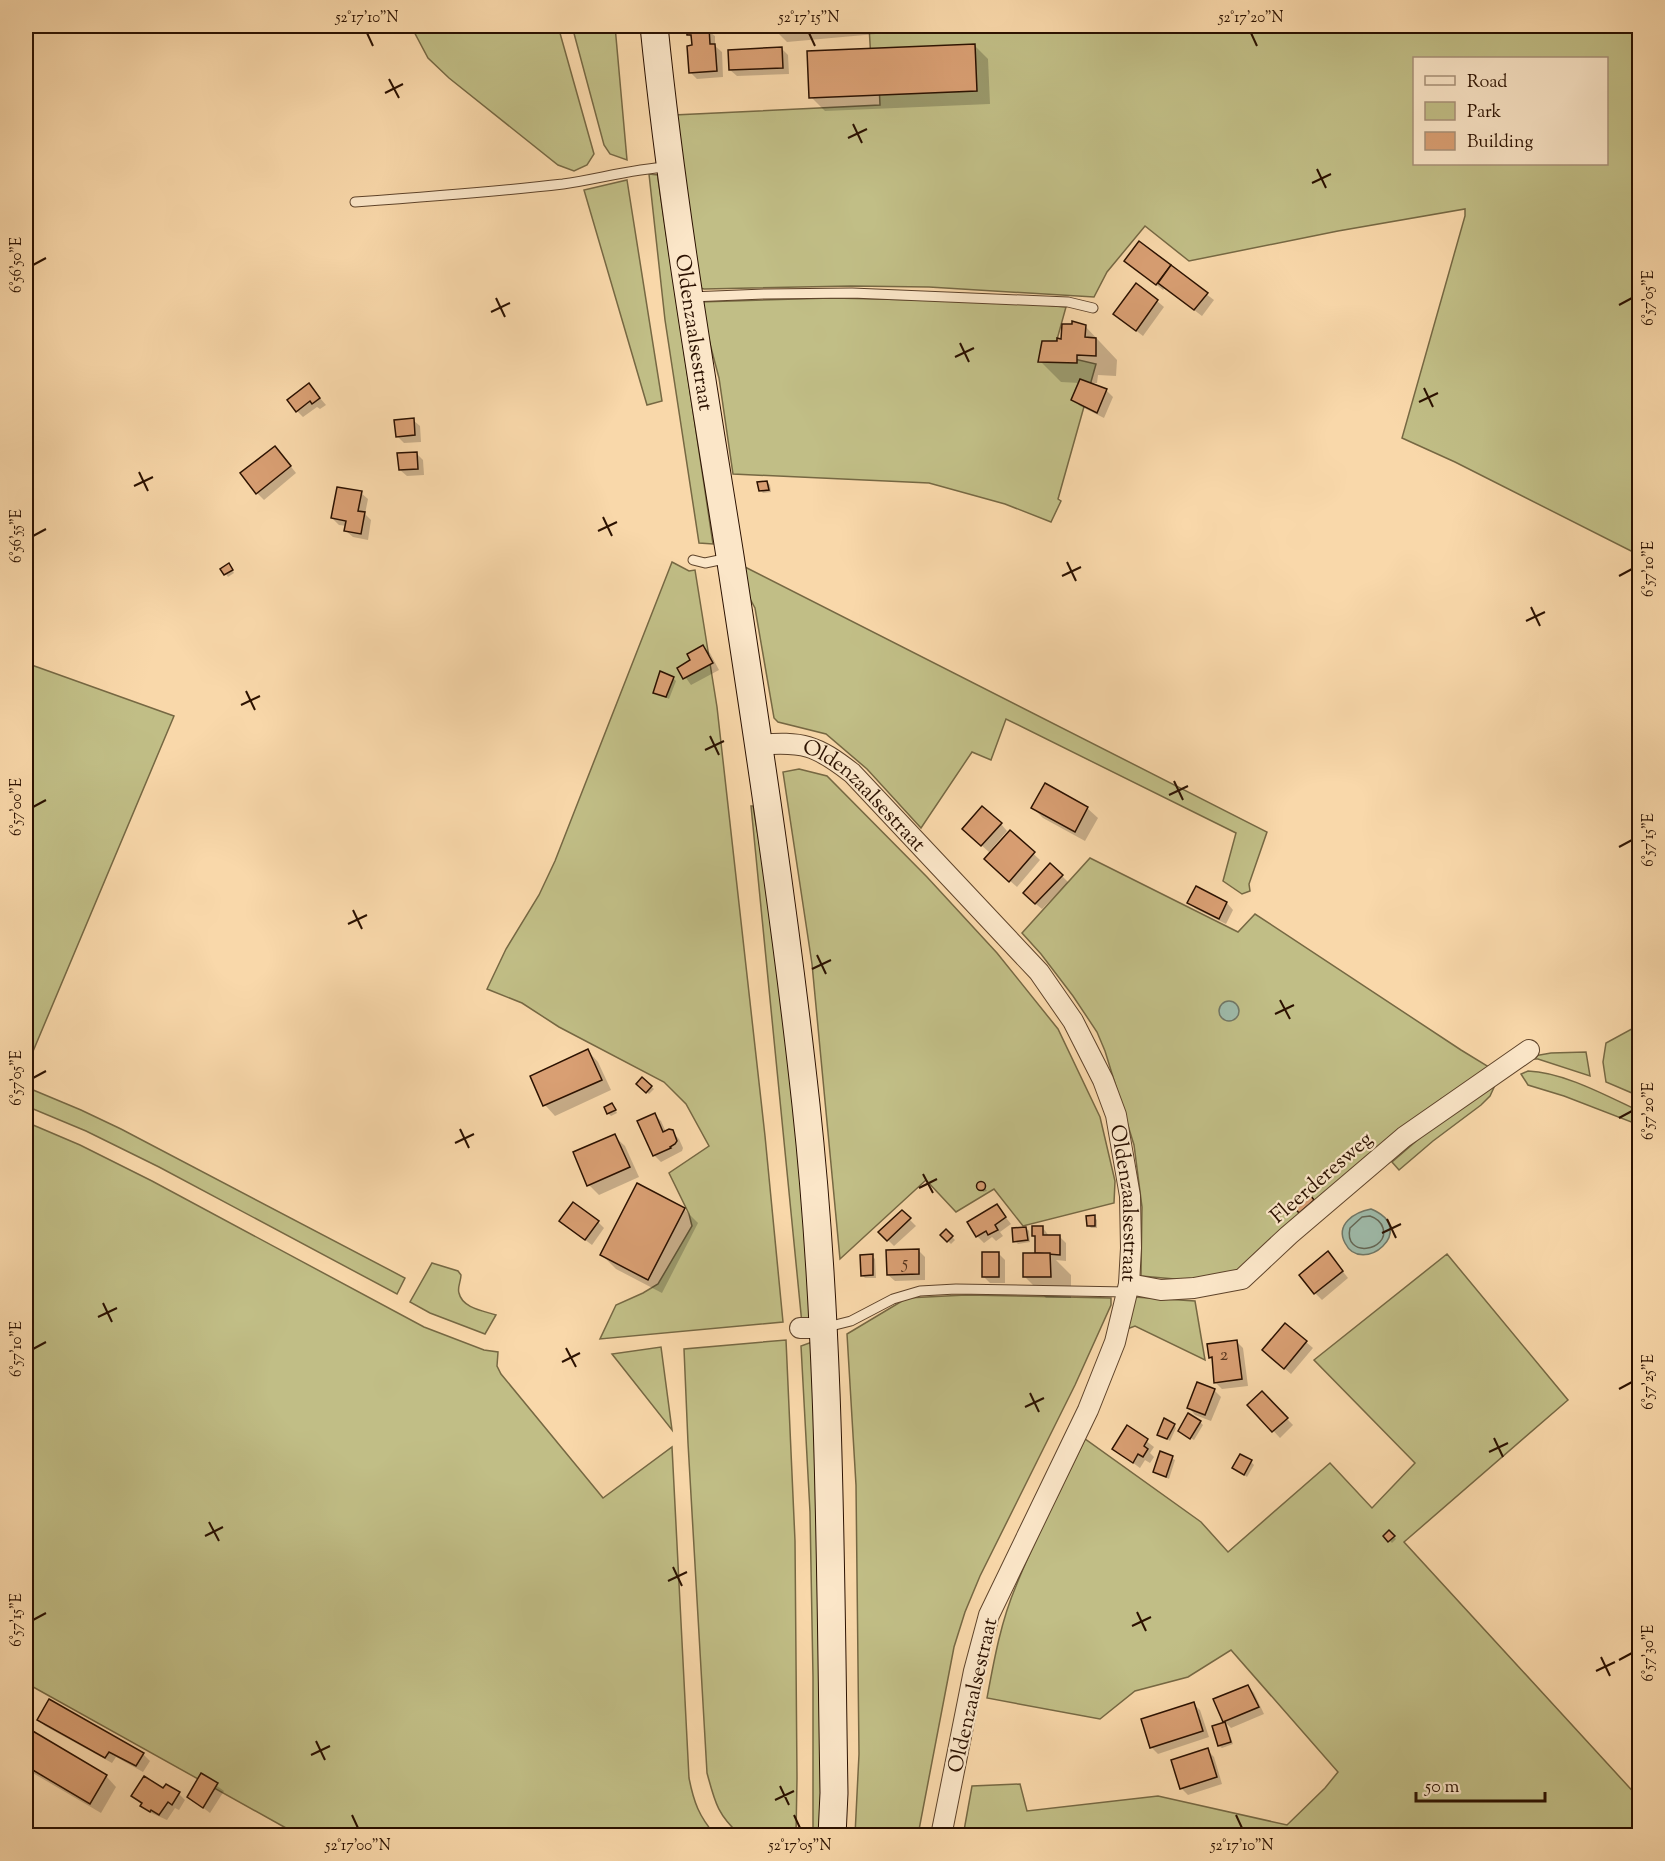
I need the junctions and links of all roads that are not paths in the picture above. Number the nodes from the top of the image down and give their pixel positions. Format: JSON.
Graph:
{"nodes":[{"id":1,"x":654,"y":26,"type":"edge"},
{"id":2,"x":670,"y":167,"type":"junction"},
{"id":3,"x":355,"y":202,"type":"dead end"},
{"id":4,"x":688,"y":297,"type":"junction"},
{"id":5,"x":1093,"y":308,"type":"dead end"},
{"id":6,"x":730,"y":558,"type":"junction"},
{"id":7,"x":693,"y":560,"type":"dead end"},
{"id":8,"x":757,"y":745,"type":"junction"},
{"id":9,"x":1529,"y":1050,"type":"dead end"},
{"id":10,"x":1128,"y":1288,"type":"junction"},
{"id":11,"x":812,"y":1328,"type":"junction"},
{"id":12,"x":832,"y":1836,"type":"edge"},
{"id":13,"x":941,"y":1836,"type":"edge"}],
"edges":[{"from":1,"to":2,"type":"main road","name":"Oldenzaalsestraat"},
{"from":2,"to":3,"type":"lane"},
{"from":2,"to":4,"type":"main road","name":"Oldenzaalsestraat"},
{"from":4,"to":5,"type":"lane"},
{"from":4,"to":6,"type":"main road","name":"Oldenzaalsestraat"},
{"from":6,"to":7,"type":"lane"},
{"from":6,"to":8,"type":"main road","name":"Oldenzaalsestraat"},
{"from":8,"to":10,"type":"street","name":"Oldenzaalsestraat"},
{"from":8,"to":11,"type":"main road","name":"Oldenzaalsestraat"},
{"from":9,"to":10,"type":"street","name":"Fleerderesweg"},
{"from":10,"to":11,"type":"lane"},
{"from":10,"to":13,"type":"street","name":"Oldenzaalsestraat"},
{"from":11,"to":12,"type":"main road","name":"Oldenzaalsestraat"}]}
